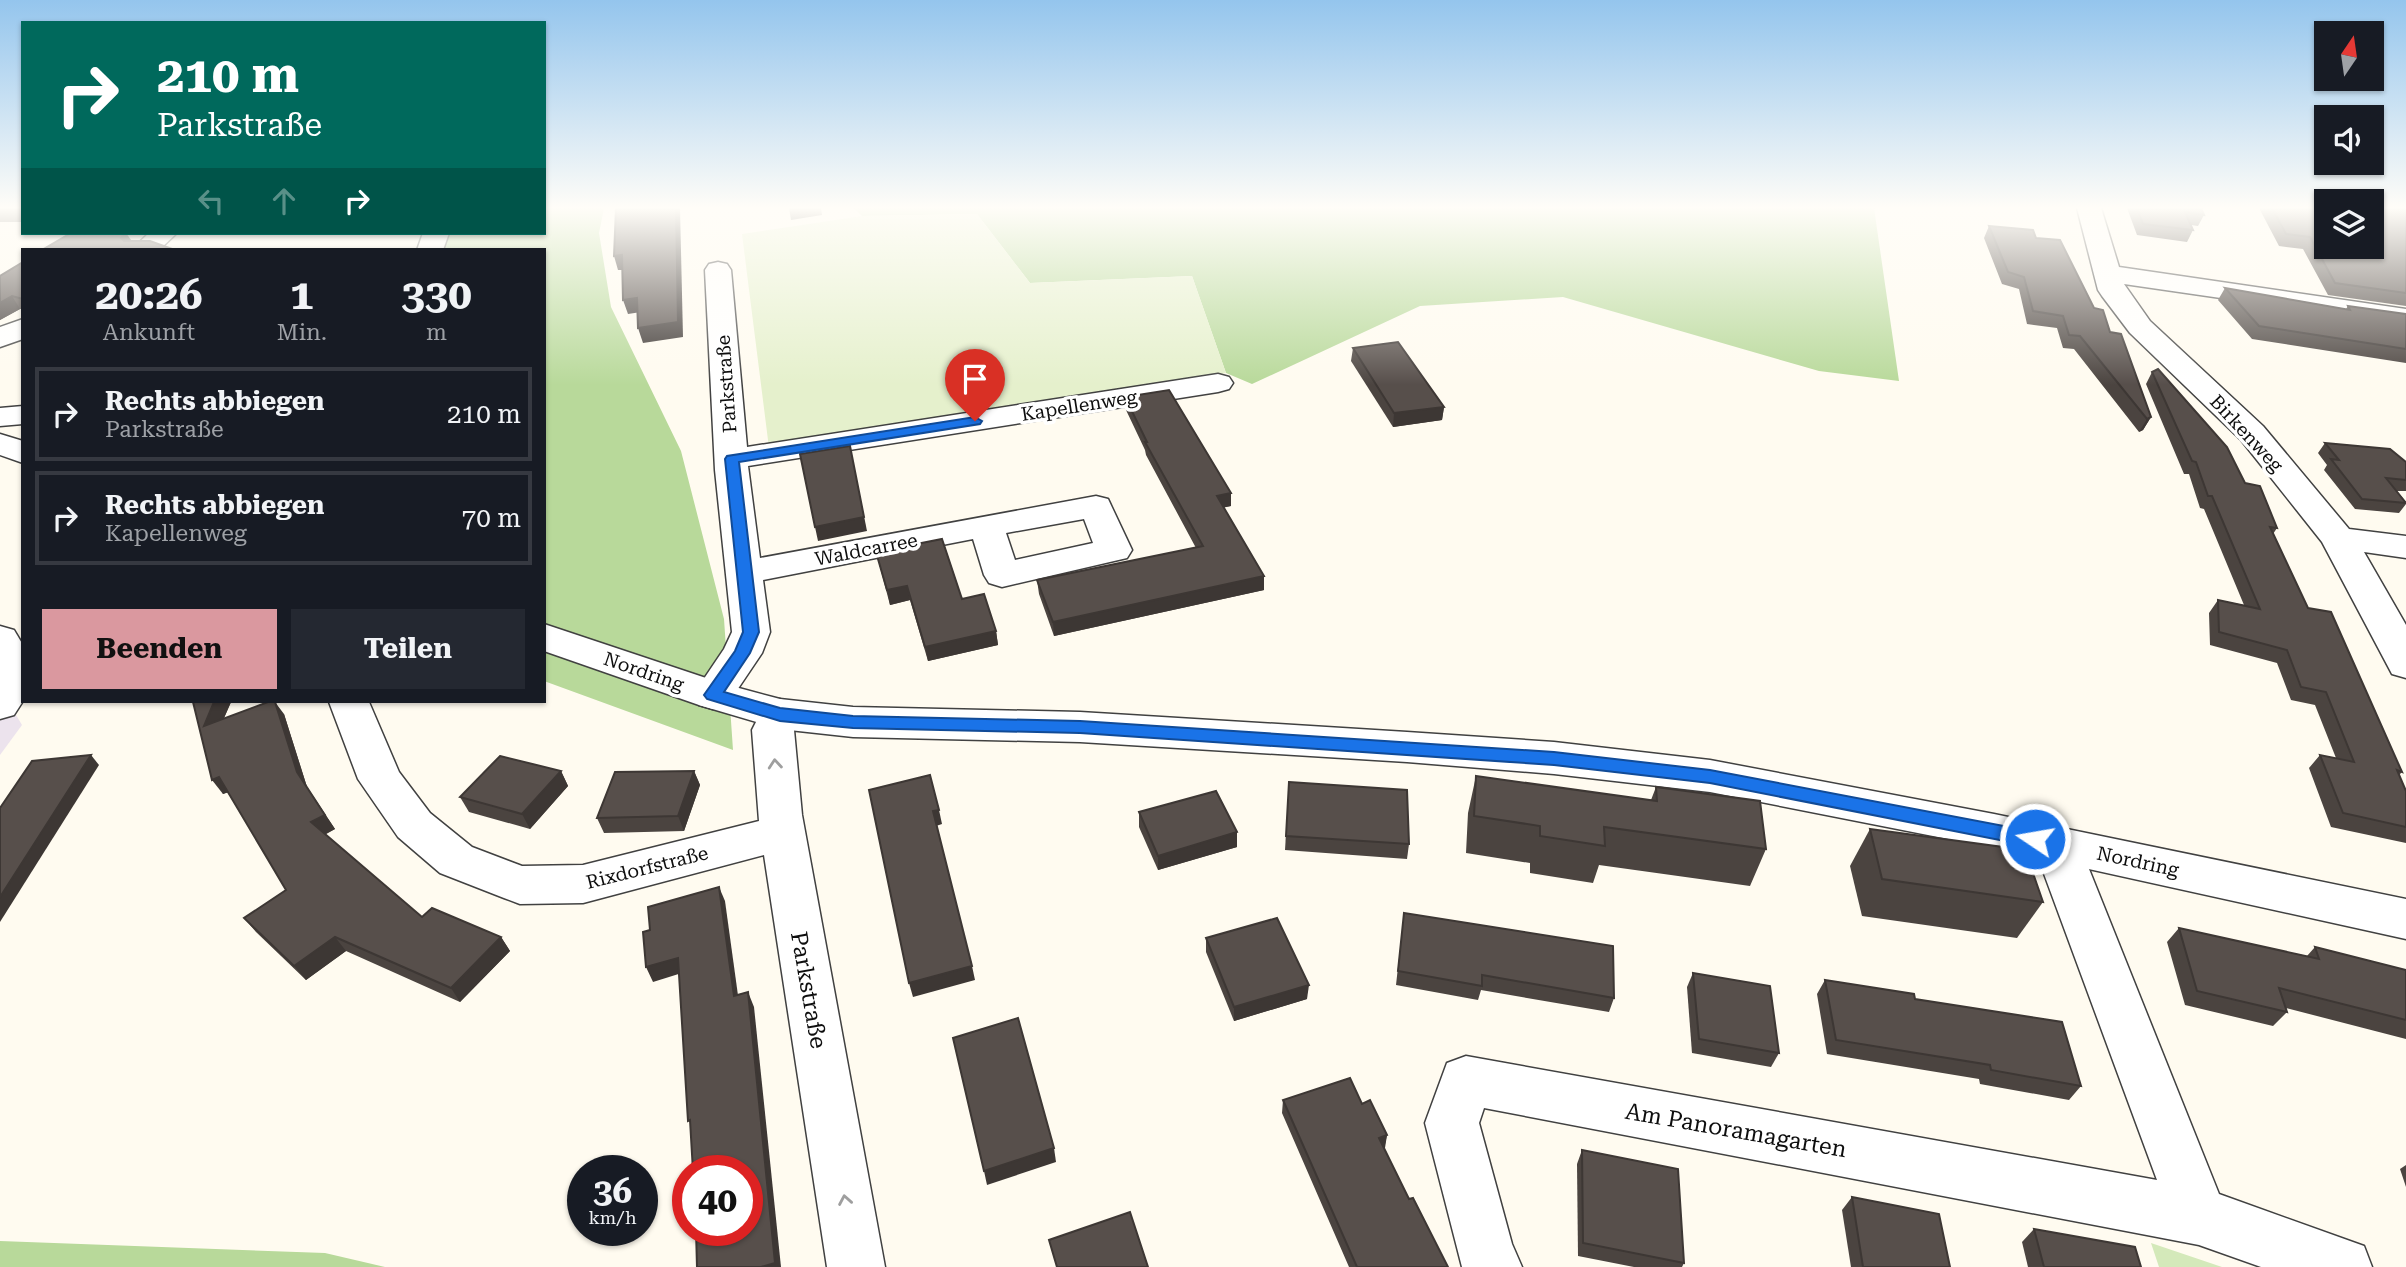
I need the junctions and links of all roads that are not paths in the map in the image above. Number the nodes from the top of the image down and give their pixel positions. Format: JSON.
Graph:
{"nodes":[{"id":1,"x":2105,"y":267,"type":"edge"},
{"id":2,"x":718,"y":270,"type":"dead end"},
{"id":3,"x":2107,"y":273,"type":"junction"},
{"id":4,"x":2406,"y":317,"type":"edge"},
{"id":5,"x":21,"y":329,"type":"edge"},
{"id":6,"x":0,"y":338,"type":"edge"},
{"id":7,"x":1219,"y":383,"type":"dead end"},
{"id":8,"x":21,"y":415,"type":"edge"},
{"id":9,"x":0,"y":417,"type":"edge"},
{"id":10,"x":0,"y":444,"type":"edge"},
{"id":11,"x":21,"y":452,"type":"edge"},
{"id":12,"x":732,"y":459,"type":"junction"},
{"id":13,"x":986,"y":526,"type":"dead end"},
{"id":14,"x":2338,"y":538,"type":"junction"},
{"id":15,"x":2406,"y":547,"type":"edge"},
{"id":16,"x":745,"y":572,"type":"junction"},
{"id":17,"x":546,"y":638,"type":"edge"},
{"id":18,"x":0,"y":639,"type":"edge"},
{"id":19,"x":2406,"y":664,"type":"edge"},
{"id":20,"x":713,"y":695,"type":"junction"},
{"id":21,"x":349,"y":703,"type":"edge"},
{"id":22,"x":0,"y":705,"type":"edge"},
{"id":23,"x":780,"y":715,"type":"junction"},
{"id":24,"x":783,"y":832,"type":"junction"},
{"id":25,"x":2056,"y":844,"type":"junction"},
{"id":26,"x":2406,"y":919,"type":"edge"},
{"id":27,"x":2199,"y":1216,"type":"junction"},
{"id":28,"x":856,"y":1267,"type":"edge"},
{"id":29,"x":1493,"y":1267,"type":"edge"},
{"id":30,"x":2343,"y":1267,"type":"edge"}],
"edges":[{"from":1,"to":3,"type":"street","name":"Birkenweg"},
{"from":2,"to":12,"type":"street","name":"Parkstraße"},
{"from":3,"to":4,"type":"street"},
{"from":3,"to":14,"type":"street","name":"Birkenweg"},
{"from":5,"to":6,"type":"street"},
{"from":7,"to":12,"type":"street","name":"Kapellenweg"},
{"from":8,"to":9,"type":"street"},
{"from":10,"to":11,"type":"street"},
{"from":12,"to":16,"type":"street","name":"Parkstraße"},
{"from":13,"to":16,"type":"street","name":"Waldcarree"},
{"from":14,"to":15,"type":"street"},
{"from":14,"to":19,"type":"street","name":"Birkenweg"},
{"from":16,"to":20,"type":"street","name":"Parkstraße"},
{"from":17,"to":20,"type":"street","name":"Nordring"},
{"from":18,"to":22,"type":"street"},
{"from":20,"to":23,"type":"street","name":"Nordring"},
{"from":21,"to":24,"type":"street","name":"Rixdorfstraße"},
{"from":24,"to":23,"type":"street","name":"Parkstraße","one_way":true},
{"from":23,"to":25,"type":"street","name":"Nordring"},
{"from":28,"to":24,"type":"street","name":"Parkstraße","one_way":true},
{"from":25,"to":26,"type":"street","name":"Nordring"},
{"from":25,"to":27,"type":"street"},
{"from":27,"to":29,"type":"street","name":"Am Panoramagarten"},
{"from":27,"to":30,"type":"street","name":"Am Panoramagarten"}]}
